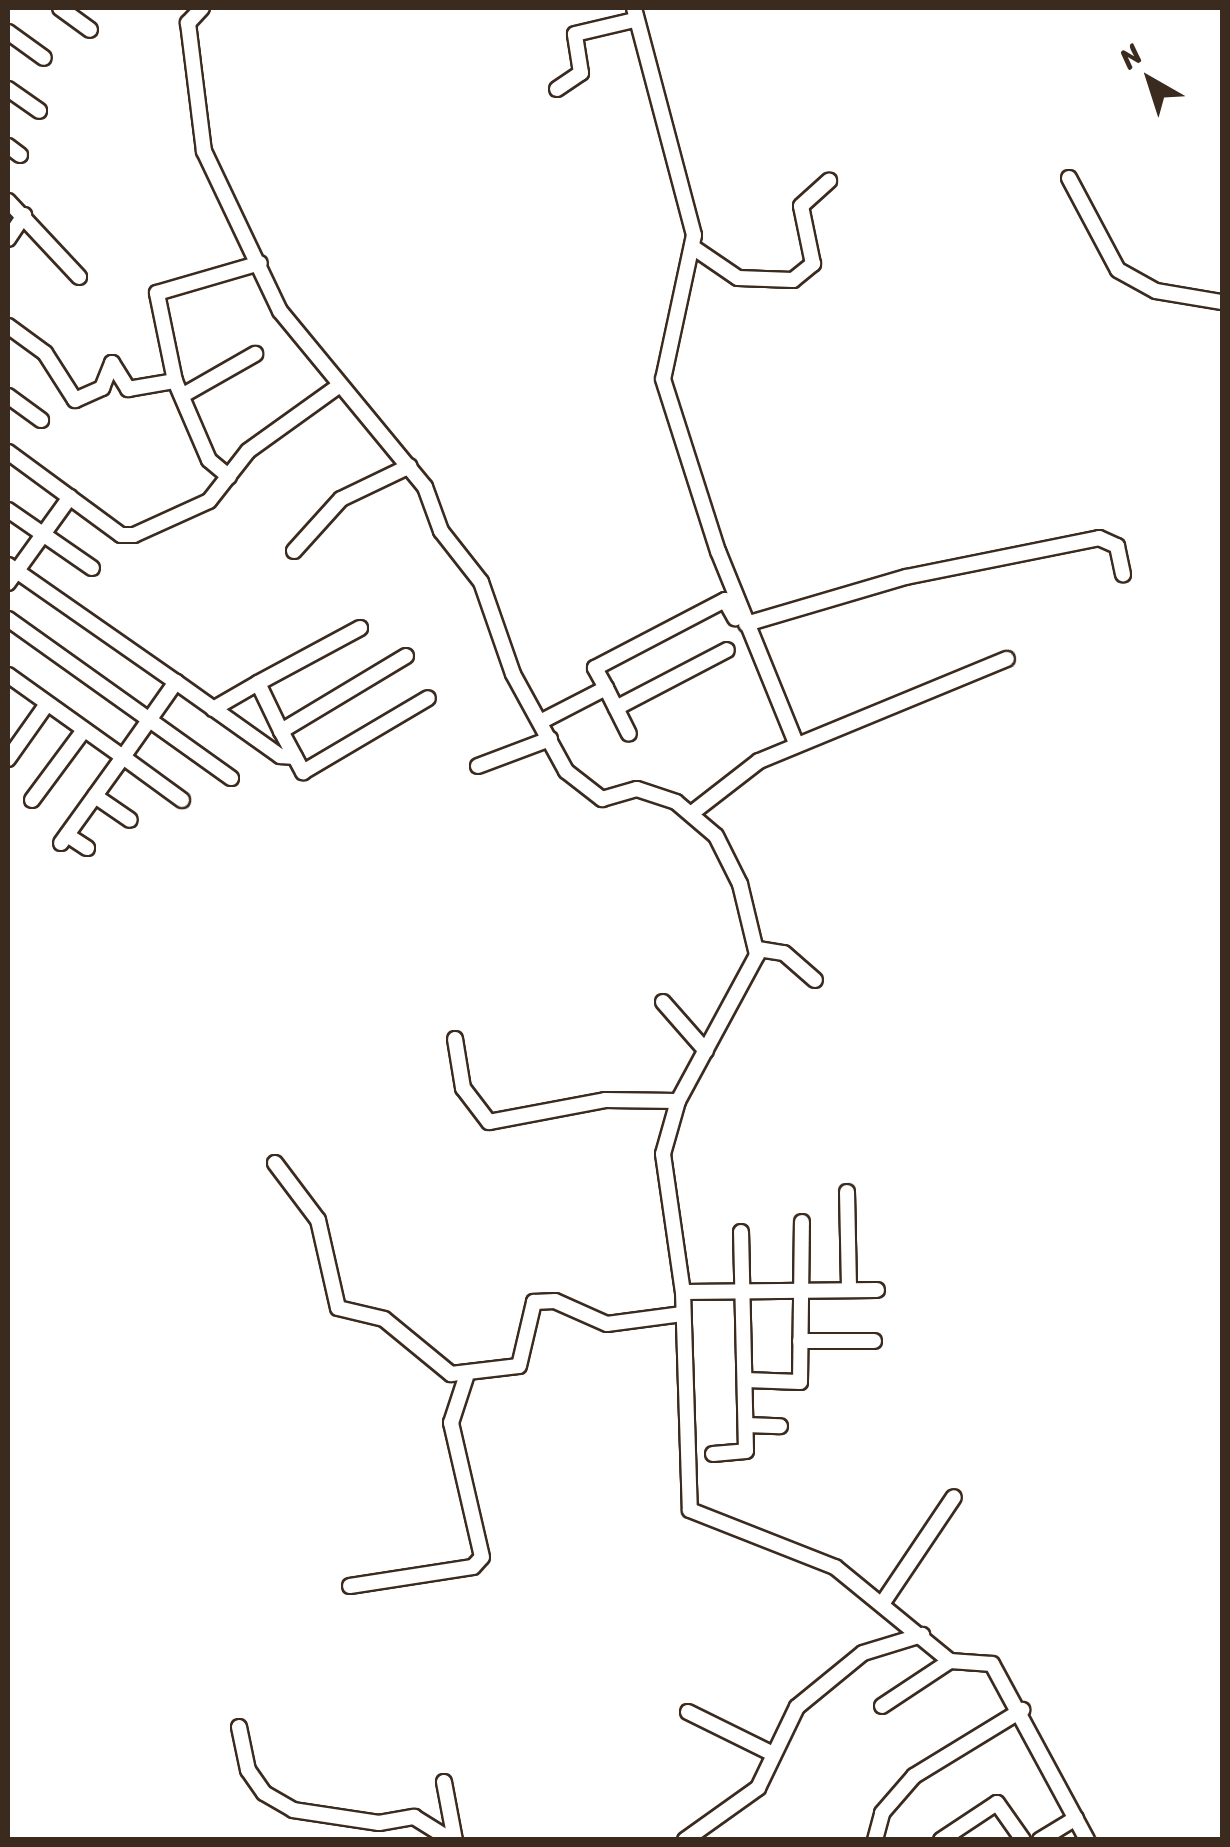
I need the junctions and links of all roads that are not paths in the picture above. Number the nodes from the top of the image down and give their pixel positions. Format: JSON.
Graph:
{"nodes":[{"id":1,"x":60,"y":8,"type":"edge"},
{"id":2,"x":202,"y":8,"type":"edge"},
{"id":3,"x":634,"y":14,"type":"edge"},
{"id":4,"x":90,"y":30,"type":"dead end"},
{"id":5,"x":8,"y":32,"type":"edge"},
{"id":6,"x":44,"y":58,"type":"dead end"},
{"id":7,"x":8,"y":89,"type":"edge"},
{"id":8,"x":557,"y":89,"type":"dead end"},
{"id":9,"x":39,"y":111,"type":"dead end"},
{"id":10,"x":1069,"y":178,"type":"dead end"},
{"id":11,"x":829,"y":182,"type":"dead end"},
{"id":12,"x":8,"y":201,"type":"edge"},
{"id":13,"x":24,"y":215,"type":"junction"},
{"id":14,"x":8,"y":239,"type":"edge"},
{"id":15,"x":694,"y":248,"type":"junction"},
{"id":16,"x":260,"y":263,"type":"junction"},
{"id":17,"x":79,"y":277,"type":"dead end"},
{"id":18,"x":1222,"y":302,"type":"edge"},
{"id":19,"x":8,"y":326,"type":"edge"},
{"id":20,"x":255,"y":354,"type":"dead end"},
{"id":21,"x":175,"y":381,"type":"junction"},
{"id":22,"x":337,"y":388,"type":"junction"},
{"id":23,"x":186,"y":394,"type":"junction"},
{"id":24,"x":8,"y":396,"type":"edge"},
{"id":25,"x":42,"y":420,"type":"dead end"},
{"id":26,"x":8,"y":452,"type":"edge"},
{"id":27,"x":410,"y":466,"type":"junction"},
{"id":28,"x":230,"y":476,"type":"junction"},
{"id":29,"x":70,"y":496,"type":"junction"},
{"id":30,"x":8,"y":510,"type":"edge"},
{"id":31,"x":42,"y":535,"type":"junction"},
{"id":32,"x":294,"y":551,"type":"dead end"},
{"id":33,"x":92,"y":568,"type":"dead end"},
{"id":34,"x":11,"y":573,"type":"edge"},
{"id":35,"x":1123,"y":574,"type":"dead end"},
{"id":36,"x":8,"y":619,"type":"edge"},
{"id":37,"x":743,"y":625,"type":"junction"},
{"id":38,"x":360,"y":628,"type":"dead end"},
{"id":39,"x":727,"y":650,"type":"dead end"},
{"id":40,"x":406,"y":656,"type":"dead end"},
{"id":41,"x":1007,"y":660,"type":"dead end"},
{"id":42,"x":8,"y":677,"type":"edge"},
{"id":43,"x":176,"y":682,"type":"junction"},
{"id":44,"x":258,"y":683,"type":"junction"},
{"id":45,"x":606,"y":688,"type":"junction"},
{"id":46,"x":428,"y":698,"type":"dead end"},
{"id":47,"x":47,"y":704,"type":"junction"},
{"id":48,"x":213,"y":708,"type":"junction"},
{"id":49,"x":616,"y":708,"type":"junction"},
{"id":50,"x":151,"y":718,"type":"junction"},
{"id":51,"x":544,"y":720,"type":"junction"},
{"id":52,"x":84,"y":730,"type":"junction"},
{"id":53,"x":280,"y":731,"type":"junction"},
{"id":54,"x":630,"y":734,"type":"dead end"},
{"id":55,"x":550,"y":739,"type":"junction"},
{"id":56,"x":796,"y":743,"type":"junction"},
{"id":57,"x":295,"y":757,"type":"junction"},
{"id":58,"x":122,"y":758,"type":"junction"},
{"id":59,"x":8,"y":759,"type":"edge"},
{"id":60,"x":478,"y":766,"type":"dead end"},
{"id":61,"x":230,"y":778,"type":"dead end"},
{"id":62,"x":95,"y":796,"type":"junction"},
{"id":63,"x":32,"y":800,"type":"dead end"},
{"id":64,"x":182,"y":800,"type":"dead end"},
{"id":65,"x":692,"y":813,"type":"junction"},
{"id":66,"x":130,"y":820,"type":"dead end"},
{"id":67,"x":87,"y":848,"type":"dead end"},
{"id":68,"x":758,"y":949,"type":"junction"},
{"id":69,"x":815,"y":980,"type":"dead end"},
{"id":70,"x":663,"y":1002,"type":"dead end"},
{"id":71,"x":455,"y":1039,"type":"dead end"},
{"id":72,"x":706,"y":1050,"type":"junction"},
{"id":73,"x":678,"y":1102,"type":"junction"},
{"id":74,"x":275,"y":1163,"type":"dead end"},
{"id":75,"x":846,"y":1192,"type":"dead end"},
{"id":76,"x":802,"y":1222,"type":"dead end"},
{"id":77,"x":741,"y":1232,"type":"dead end"},
{"id":78,"x":742,"y":1289,"type":"junction"},
{"id":79,"x":800,"y":1289,"type":"junction"},
{"id":80,"x":849,"y":1290,"type":"junction"},
{"id":81,"x":878,"y":1290,"type":"dead end"},
{"id":82,"x":683,"y":1292,"type":"junction"},
{"id":83,"x":682,"y":1314,"type":"junction"},
{"id":84,"x":874,"y":1341,"type":"dead end"},
{"id":85,"x":800,"y":1342,"type":"junction"},
{"id":86,"x":466,"y":1377,"type":"junction"},
{"id":87,"x":746,"y":1380,"type":"junction"},
{"id":88,"x":746,"y":1425,"type":"junction"},
{"id":89,"x":780,"y":1426,"type":"dead end"},
{"id":90,"x":713,"y":1454,"type":"dead end"},
{"id":91,"x":954,"y":1497,"type":"dead end"},
{"id":92,"x":350,"y":1586,"type":"dead end"},
{"id":93,"x":884,"y":1601,"type":"junction"},
{"id":94,"x":922,"y":1634,"type":"junction"},
{"id":95,"x":950,"y":1661,"type":"junction"},
{"id":96,"x":882,"y":1706,"type":"dead end"},
{"id":97,"x":1022,"y":1710,"type":"junction"},
{"id":98,"x":688,"y":1712,"type":"dead end"},
{"id":99,"x":239,"y":1726,"type":"dead end"},
{"id":100,"x":773,"y":1754,"type":"junction"},
{"id":101,"x":444,"y":1782,"type":"dead end"},
{"id":102,"x":1076,"y":1818,"type":"junction"},
{"id":103,"x":453,"y":1840,"type":"edge"},
{"id":104,"x":684,"y":1840,"type":"edge"},
{"id":105,"x":875,"y":1840,"type":"edge"},
{"id":106,"x":941,"y":1840,"type":"edge"},
{"id":107,"x":1022,"y":1840,"type":"edge"},
{"id":108,"x":1040,"y":1840,"type":"edge"},
{"id":109,"x":1088,"y":1840,"type":"edge"}],
"edges":[{"from":1,"to":4,"type":"street"},
{"from":2,"to":16,"type":"street"},
{"from":3,"to":8,"type":"street"},
{"from":3,"to":15,"type":"street"},
{"from":5,"to":6,"type":"street"},
{"from":7,"to":9,"type":"street"},
{"from":10,"to":18,"type":"street"},
{"from":11,"to":15,"type":"street"},
{"from":12,"to":13,"type":"street"},
{"from":13,"to":14,"type":"street"},
{"from":13,"to":17,"type":"street"},
{"from":15,"to":37,"type":"street"},
{"from":16,"to":21,"type":"street"},
{"from":16,"to":22,"type":"street"},
{"from":19,"to":21,"type":"street"},
{"from":20,"to":23,"type":"street"},
{"from":21,"to":23,"type":"street"},
{"from":22,"to":27,"type":"street"},
{"from":22,"to":28,"type":"street"},
{"from":23,"to":28,"type":"street"},
{"from":24,"to":25,"type":"street"},
{"from":26,"to":29,"type":"street"},
{"from":27,"to":32,"type":"street"},
{"from":27,"to":51,"type":"street"},
{"from":28,"to":29,"type":"street"},
{"from":29,"to":31,"type":"street"},
{"from":30,"to":31,"type":"street"},
{"from":31,"to":33,"type":"street"},
{"from":31,"to":34,"type":"street"},
{"from":34,"to":43,"type":"street"},
{"from":35,"to":37,"type":"street"},
{"from":36,"to":50,"type":"street"},
{"from":37,"to":45,"type":"street"},
{"from":37,"to":56,"type":"street"},
{"from":38,"to":44,"type":"street"},
{"from":39,"to":49,"type":"street"},
{"from":40,"to":53,"type":"street"},
{"from":41,"to":56,"type":"street"},
{"from":42,"to":47,"type":"street"},
{"from":43,"to":48,"type":"street"},
{"from":43,"to":50,"type":"street"},
{"from":44,"to":48,"type":"street"},
{"from":44,"to":53,"type":"street"},
{"from":45,"to":49,"type":"street"},
{"from":45,"to":51,"type":"street"},
{"from":46,"to":57,"type":"street"},
{"from":47,"to":52,"type":"street"},
{"from":47,"to":59,"type":"street"},
{"from":48,"to":57,"type":"street"},
{"from":49,"to":54,"type":"street"},
{"from":50,"to":58,"type":"street"},
{"from":50,"to":61,"type":"street"},
{"from":51,"to":55,"type":"street"},
{"from":52,"to":58,"type":"street"},
{"from":52,"to":63,"type":"street"},
{"from":53,"to":57,"type":"street"},
{"from":55,"to":60,"type":"street"},
{"from":55,"to":65,"type":"street"},
{"from":56,"to":65,"type":"street"},
{"from":58,"to":62,"type":"street"},
{"from":58,"to":64,"type":"street"},
{"from":62,"to":66,"type":"street"},
{"from":62,"to":67,"type":"street"},
{"from":65,"to":68,"type":"street"},
{"from":68,"to":69,"type":"street"},
{"from":68,"to":72,"type":"street"},
{"from":70,"to":72,"type":"street"},
{"from":71,"to":73,"type":"street"},
{"from":72,"to":73,"type":"street"},
{"from":73,"to":82,"type":"street"},
{"from":74,"to":86,"type":"street"},
{"from":75,"to":80,"type":"street"},
{"from":76,"to":79,"type":"street"},
{"from":77,"to":78,"type":"street"},
{"from":78,"to":79,"type":"street"},
{"from":78,"to":82,"type":"street"},
{"from":78,"to":87,"type":"street"},
{"from":79,"to":80,"type":"street"},
{"from":79,"to":85,"type":"street"},
{"from":80,"to":81,"type":"street"},
{"from":82,"to":83,"type":"street"},
{"from":83,"to":86,"type":"street"},
{"from":83,"to":93,"type":"street"},
{"from":84,"to":85,"type":"street"},
{"from":85,"to":87,"type":"street"},
{"from":86,"to":92,"type":"street"},
{"from":87,"to":88,"type":"street"},
{"from":88,"to":89,"type":"street"},
{"from":88,"to":90,"type":"street"},
{"from":91,"to":93,"type":"street"},
{"from":93,"to":94,"type":"street"},
{"from":94,"to":95,"type":"street"},
{"from":94,"to":100,"type":"street"},
{"from":95,"to":96,"type":"street"},
{"from":95,"to":97,"type":"street"},
{"from":97,"to":102,"type":"street"},
{"from":97,"to":105,"type":"street"},
{"from":98,"to":100,"type":"street"},
{"from":99,"to":103,"type":"street"},
{"from":100,"to":104,"type":"street"},
{"from":101,"to":103,"type":"street"},
{"from":102,"to":108,"type":"street"},
{"from":102,"to":109,"type":"street"},
{"from":106,"to":107,"type":"street"}]}
